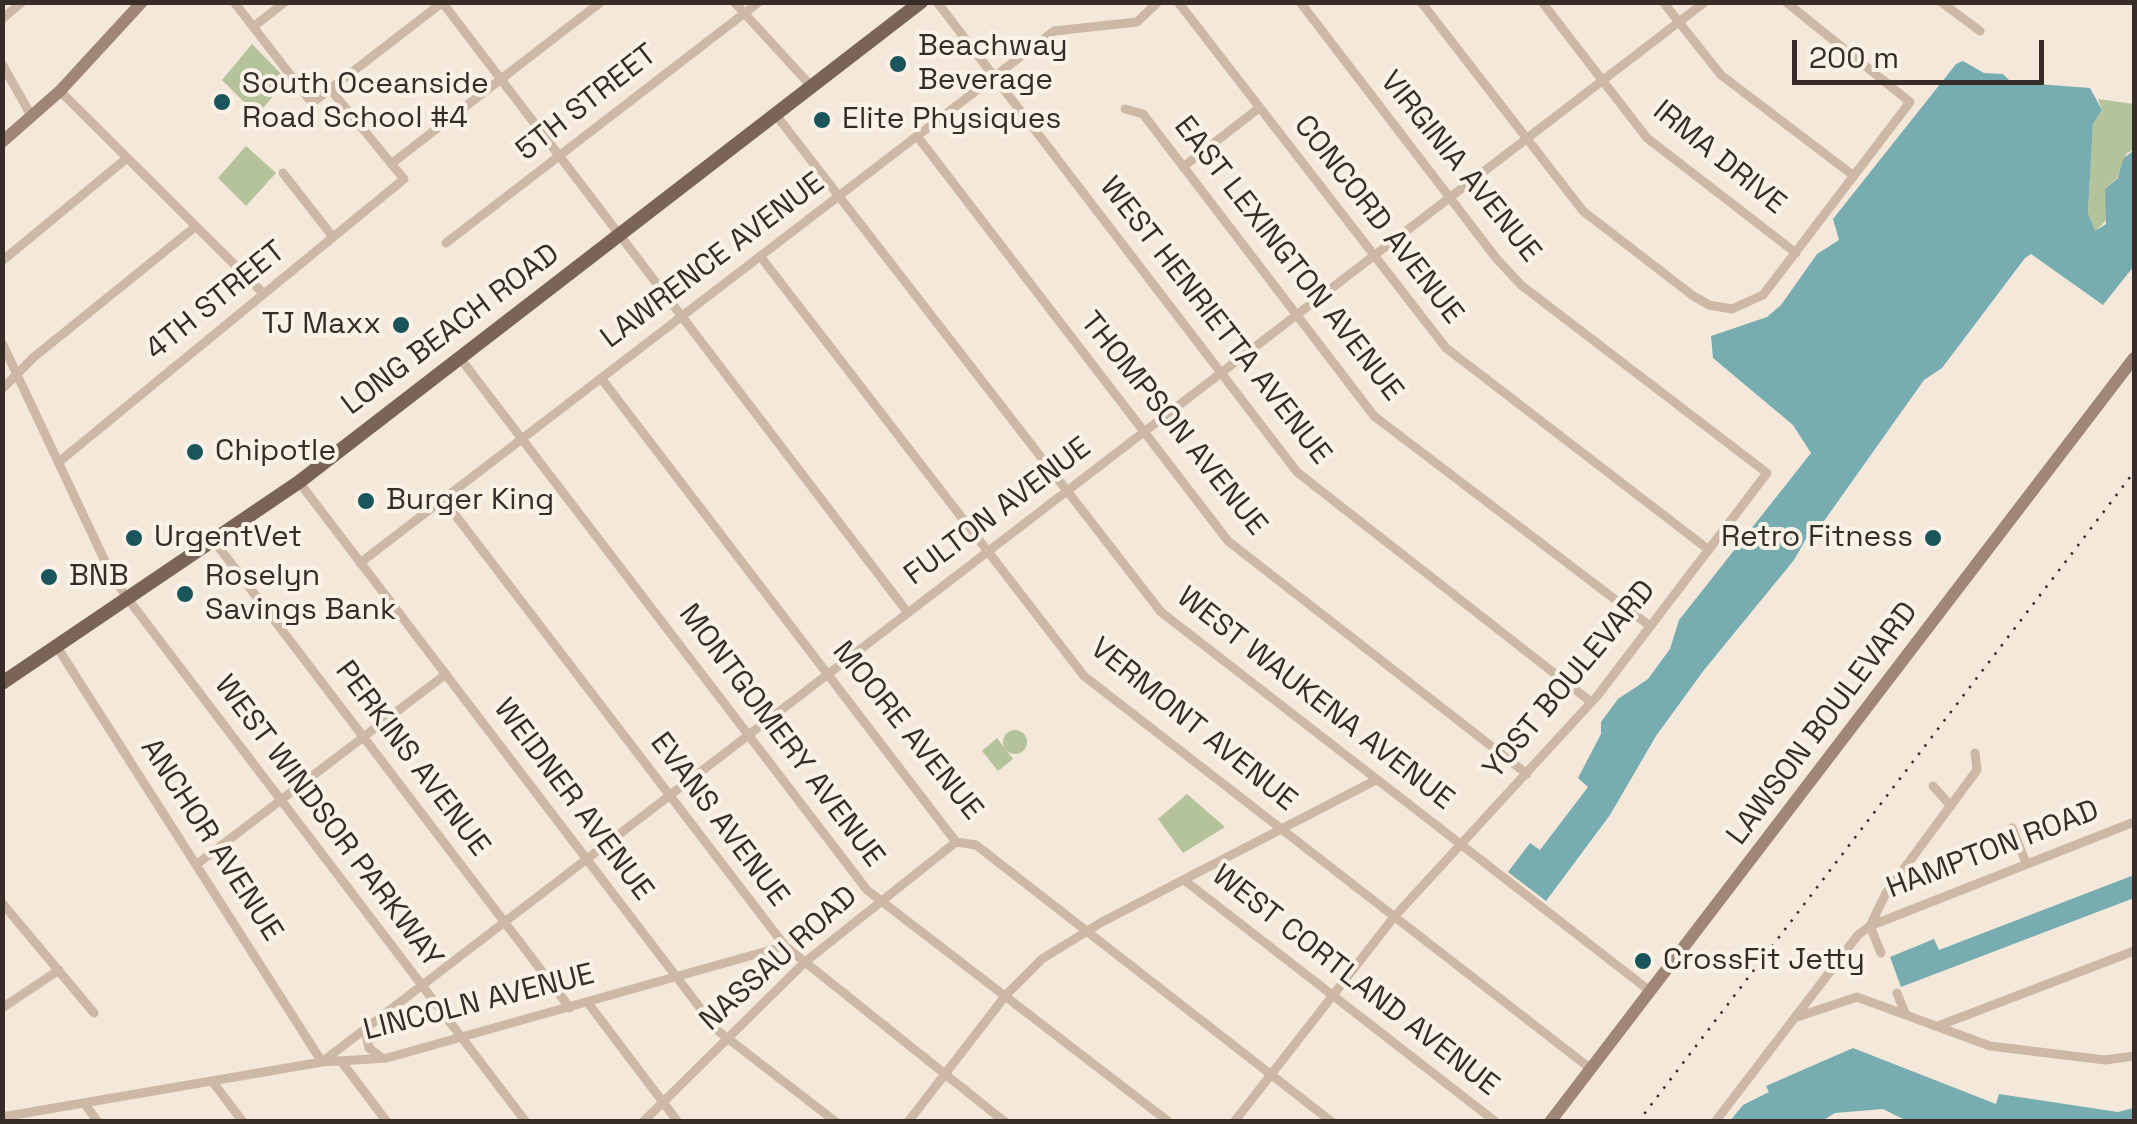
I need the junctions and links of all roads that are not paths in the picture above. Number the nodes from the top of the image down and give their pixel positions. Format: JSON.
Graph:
{"nodes":[{"id":1,"x":22,"y":2,"type":"edge"},
{"id":2,"x":142,"y":2,"type":"edge"},
{"id":3,"x":234,"y":2,"type":"edge"},
{"id":4,"x":285,"y":2,"type":"edge"},
{"id":5,"x":601,"y":2,"type":"edge"},
{"id":6,"x":734,"y":2,"type":"edge"},
{"id":7,"x":759,"y":2,"type":"edge"},
{"id":8,"x":921,"y":2,"type":"edge"},
{"id":9,"x":937,"y":2,"type":"edge"},
{"id":10,"x":1158,"y":2,"type":"edge"},
{"id":11,"x":1178,"y":2,"type":"edge"},
{"id":12,"x":1300,"y":2,"type":"edge"},
{"id":13,"x":1420,"y":2,"type":"edge"},
{"id":14,"x":1542,"y":2,"type":"edge"},
{"id":15,"x":1663,"y":2,"type":"edge"},
{"id":16,"x":1704,"y":2,"type":"edge"},
{"id":17,"x":1786,"y":2,"type":"edge"},
{"id":18,"x":1942,"y":2,"type":"edge"},
{"id":19,"x":443,"y":3,"type":"edge"},
{"id":20,"x":744,"y":14,"type":"junction"},
{"id":21,"x":2,"y":18,"type":"edge"},
{"id":22,"x":1678,"y":23,"type":"junction"},
{"id":23,"x":253,"y":27,"type":"junction"},
{"id":24,"x":1980,"y":31,"type":"dead end"},
{"id":25,"x":2,"y":64,"type":"edge"},
{"id":26,"x":994,"y":77,"type":"junction"},
{"id":27,"x":501,"y":79,"type":"junction"},
{"id":28,"x":1602,"y":81,"type":"junction"},
{"id":29,"x":812,"y":88,"type":"junction"},
{"id":30,"x":330,"y":89,"type":"junction"},
{"id":31,"x":60,"y":91,"type":"junction"},
{"id":32,"x":1126,"y":108,"type":"dead end"},
{"id":33,"x":1259,"y":108,"type":"junction"},
{"id":34,"x":776,"y":116,"type":"junction"},
{"id":35,"x":32,"y":117,"type":"junction"},
{"id":36,"x":917,"y":136,"type":"junction"},
{"id":37,"x":1525,"y":140,"type":"junction"},
{"id":38,"x":2,"y":142,"type":"edge"},
{"id":39,"x":560,"y":156,"type":"junction"},
{"id":40,"x":127,"y":158,"type":"junction"},
{"id":41,"x":391,"y":164,"type":"junction"},
{"id":42,"x":1183,"y":166,"type":"junction"},
{"id":43,"x":283,"y":173,"type":"dead end"},
{"id":44,"x":1854,"y":176,"type":"junction"},
{"id":45,"x":840,"y":196,"type":"junction"},
{"id":46,"x":1449,"y":198,"type":"junction"},
{"id":47,"x":195,"y":227,"type":"junction"},
{"id":48,"x":620,"y":235,"type":"junction"},
{"id":49,"x":333,"y":237,"type":"junction"},
{"id":50,"x":446,"y":243,"type":"dead end"},
{"id":51,"x":1796,"y":253,"type":"junction"},
{"id":52,"x":760,"y":256,"type":"junction"},
{"id":53,"x":1373,"y":256,"type":"junction"},
{"id":54,"x":2,"y":261,"type":"edge"},
{"id":55,"x":264,"y":294,"type":"junction"},
{"id":56,"x":1296,"y":315,"type":"junction"},
{"id":57,"x":680,"y":318,"type":"junction"},
{"id":58,"x":2,"y":343,"type":"edge"},
{"id":59,"x":460,"y":358,"type":"junction"},
{"id":60,"x":2134,"y":358,"type":"edge"},
{"id":61,"x":18,"y":373,"type":"junction"},
{"id":62,"x":1220,"y":373,"type":"junction"},
{"id":63,"x":602,"y":378,"type":"junction"},
{"id":64,"x":2,"y":389,"type":"edge"},
{"id":65,"x":1144,"y":432,"type":"junction"},
{"id":66,"x":522,"y":438,"type":"junction"},
{"id":67,"x":1743,"y":455,"type":"joint"},
{"id":68,"x":60,"y":460,"type":"junction"},
{"id":69,"x":299,"y":482,"type":"junction"},
{"id":70,"x":1066,"y":492,"type":"junction"},
{"id":71,"x":443,"y":500,"type":"junction"},
{"id":72,"x":214,"y":541,"type":"junction"},
{"id":73,"x":1709,"y":550,"type":"junction"},
{"id":74,"x":987,"y":552,"type":"junction"},
{"id":75,"x":360,"y":562,"type":"junction"},
{"id":76,"x":128,"y":599,"type":"junction"},
{"id":77,"x":908,"y":612,"type":"junction"},
{"id":78,"x":1650,"y":626,"type":"junction"},
{"id":79,"x":57,"y":647,"type":"junction"},
{"id":80,"x":446,"y":674,"type":"junction"},
{"id":81,"x":828,"y":674,"type":"junction"},
{"id":82,"x":2,"y":684,"type":"edge"},
{"id":83,"x":1592,"y":702,"type":"junction"},
{"id":84,"x":748,"y":734,"type":"junction"},
{"id":85,"x":363,"y":738,"type":"junction"},
{"id":86,"x":1975,"y":753,"type":"dead end"},
{"id":87,"x":1527,"y":774,"type":"junction"},
{"id":88,"x":1376,"y":780,"type":"junction"},
{"id":89,"x":1933,"y":786,"type":"dead end"},
{"id":90,"x":669,"y":795,"type":"junction"},
{"id":91,"x":281,"y":800,"type":"junction"},
{"id":92,"x":1951,"y":806,"type":"junction"},
{"id":93,"x":2134,"y":822,"type":"edge"},
{"id":94,"x":2012,"y":828,"type":"dead end"},
{"id":95,"x":1281,"y":829,"type":"junction"},
{"id":96,"x":956,"y":842,"type":"junction"},
{"id":97,"x":1461,"y":845,"type":"junction"},
{"id":98,"x":586,"y":858,"type":"junction"},
{"id":99,"x":2026,"y":863,"type":"junction"},
{"id":100,"x":197,"y":864,"type":"junction"},
{"id":101,"x":1184,"y":880,"type":"junction"},
{"id":102,"x":882,"y":899,"type":"junction"},
{"id":103,"x":2,"y":903,"type":"edge"},
{"id":104,"x":1394,"y":917,"type":"junction"},
{"id":105,"x":504,"y":922,"type":"junction"},
{"id":106,"x":1870,"y":926,"type":"junction"},
{"id":107,"x":1086,"y":931,"type":"junction"},
{"id":108,"x":785,"y":946,"type":"junction"},
{"id":109,"x":2134,"y":951,"type":"edge"},
{"id":110,"x":1881,"y":953,"type":"dead end"},
{"id":111,"x":805,"y":962,"type":"junction"},
{"id":112,"x":58,"y":970,"type":"junction"},
{"id":113,"x":677,"y":977,"type":"junction"},
{"id":114,"x":421,"y":984,"type":"junction"},
{"id":115,"x":1650,"y":991,"type":"junction"},
{"id":116,"x":1897,"y":992,"type":"dead end"},
{"id":117,"x":1332,"y":995,"type":"junction"},
{"id":118,"x":1006,"y":996,"type":"junction"},
{"id":119,"x":588,"y":1003,"type":"junction"},
{"id":120,"x":2,"y":1008,"type":"edge"},
{"id":121,"x":570,"y":1008,"type":"junction"},
{"id":122,"x":94,"y":1013,"type":"dead end"},
{"id":123,"x":1905,"y":1014,"type":"junction"},
{"id":124,"x":1794,"y":1018,"type":"junction"},
{"id":125,"x":1938,"y":1026,"type":"junction"},
{"id":126,"x":365,"y":1028,"type":"junction"},
{"id":127,"x":462,"y":1038,"type":"junction"},
{"id":128,"x":728,"y":1038,"type":"junction"},
{"id":129,"x":2134,"y":1056,"type":"edge"},
{"id":130,"x":382,"y":1058,"type":"junction"},
{"id":131,"x":341,"y":1061,"type":"junction"},
{"id":132,"x":322,"y":1062,"type":"junction"},
{"id":133,"x":1590,"y":1068,"type":"junction"},
{"id":134,"x":945,"y":1074,"type":"junction"},
{"id":135,"x":1271,"y":1074,"type":"junction"},
{"id":136,"x":212,"y":1081,"type":"junction"},
{"id":137,"x":663,"y":1102,"type":"junction"},
{"id":138,"x":84,"y":1103,"type":"junction"},
{"id":139,"x":2,"y":1117,"type":"edge"},
{"id":140,"x":98,"y":1122,"type":"edge"},
{"id":141,"x":243,"y":1122,"type":"edge"},
{"id":142,"x":388,"y":1122,"type":"edge"},
{"id":143,"x":526,"y":1122,"type":"edge"},
{"id":144,"x":643,"y":1122,"type":"edge"},
{"id":145,"x":678,"y":1122,"type":"edge"},
{"id":146,"x":836,"y":1122,"type":"edge"},
{"id":147,"x":908,"y":1122,"type":"edge"},
{"id":148,"x":1006,"y":1122,"type":"edge"},
{"id":149,"x":1169,"y":1122,"type":"edge"},
{"id":150,"x":1234,"y":1122,"type":"edge"},
{"id":151,"x":1332,"y":1122,"type":"edge"},
{"id":152,"x":1496,"y":1122,"type":"edge"},
{"id":153,"x":1550,"y":1122,"type":"edge"},
{"id":154,"x":1714,"y":1122,"type":"edge"}],
"edges":[{"from":1,"to":21,"type":"street"},
{"from":2,"to":31,"type":"main road"},
{"from":3,"to":23,"type":"street"},
{"from":4,"to":23,"type":"street"},
{"from":5,"to":27,"type":"street"},
{"from":6,"to":20,"type":"street"},
{"from":7,"to":20,"type":"street","name":"5TH STREET"},
{"from":8,"to":29,"type":"main road","name":"LONG BEACH ROAD"},
{"from":9,"to":26,"type":"street","name":"WEST HENRIETTA AVENUE"},
{"from":10,"to":26,"type":"street","name":"LAWRENCE AVENUE"},
{"from":11,"to":33,"type":"street","name":"CONCORD AVENUE"},
{"from":12,"to":46,"type":"street","name":"VIRGINIA AVENUE"},
{"from":13,"to":37,"type":"street"},
{"from":14,"to":28,"type":"street","name":"IRMA DRIVE"},
{"from":15,"to":22,"type":"street"},
{"from":16,"to":22,"type":"street","name":"FULTON AVENUE"},
{"from":17,"to":44,"type":"street"},
{"from":18,"to":24,"type":"street"},
{"from":19,"to":27,"type":"street"},
{"from":19,"to":30,"type":"street"},
{"from":20,"to":29,"type":"street"},
{"from":20,"to":39,"type":"street","name":"5TH STREET"},
{"from":22,"to":28,"type":"street","name":"FULTON AVENUE"},
{"from":22,"to":44,"type":"street"},
{"from":23,"to":30,"type":"street"},
{"from":25,"to":35,"type":"street"},
{"from":26,"to":36,"type":"street","name":"LAWRENCE AVENUE"},
{"from":26,"to":62,"type":"street","name":"WEST HENRIETTA AVENUE"},
{"from":27,"to":39,"type":"street"},
{"from":27,"to":41,"type":"street"},
{"from":28,"to":37,"type":"street","name":"FULTON AVENUE"},
{"from":28,"to":51,"type":"street","name":"IRMA DRIVE"},
{"from":29,"to":34,"type":"main road","name":"LONG BEACH ROAD"},
{"from":30,"to":41,"type":"street"},
{"from":31,"to":35,"type":"main road"},
{"from":31,"to":40,"type":"street"},
{"from":32,"to":42,"type":"street","name":"EAST LEXINGTON AVENUE"},
{"from":33,"to":42,"type":"street"},
{"from":33,"to":53,"type":"street","name":"CONCORD AVENUE"},
{"from":34,"to":45,"type":"street","name":"WEST WAUKENA AVENUE"},
{"from":34,"to":48,"type":"main road","name":"LONG BEACH ROAD"},
{"from":35,"to":38,"type":"main road"},
{"from":36,"to":45,"type":"street","name":"LAWRENCE AVENUE"},
{"from":36,"to":65,"type":"street","name":"THOMPSON AVENUE"},
{"from":37,"to":46,"type":"street","name":"FULTON AVENUE"},
{"from":37,"to":51,"type":"street"},
{"from":39,"to":48,"type":"street"},
{"from":39,"to":50,"type":"street","name":"5TH STREET"},
{"from":40,"to":47,"type":"street"},
{"from":40,"to":54,"type":"street"},
{"from":41,"to":49,"type":"street","name":"4TH STREET"},
{"from":42,"to":56,"type":"street","name":"EAST LEXINGTON AVENUE"},
{"from":43,"to":49,"type":"street"},
{"from":44,"to":51,"type":"street"},
{"from":45,"to":52,"type":"street","name":"LAWRENCE AVENUE"},
{"from":45,"to":70,"type":"street","name":"WEST WAUKENA AVENUE"},
{"from":46,"to":53,"type":"street","name":"FULTON AVENUE"},
{"from":46,"to":67,"type":"street","name":"VIRGINIA AVENUE"},
{"from":47,"to":55,"type":"street"},
{"from":47,"to":61,"type":"street"},
{"from":48,"to":57,"type":"street"},
{"from":48,"to":59,"type":"main road","name":"LONG BEACH ROAD"},
{"from":49,"to":55,"type":"street","name":"4TH STREET"},
{"from":52,"to":57,"type":"street","name":"LAWRENCE AVENUE"},
{"from":52,"to":74,"type":"street","name":"VERMONT AVENUE"},
{"from":53,"to":56,"type":"street","name":"FULTON AVENUE"},
{"from":53,"to":73,"type":"street","name":"CONCORD AVENUE"},
{"from":55,"to":68,"type":"street","name":"4TH STREET"},
{"from":56,"to":62,"type":"street","name":"FULTON AVENUE"},
{"from":56,"to":78,"type":"street","name":"EAST LEXINGTON AVENUE"},
{"from":57,"to":63,"type":"street","name":"LAWRENCE AVENUE"},
{"from":57,"to":77,"type":"street"},
{"from":58,"to":61,"type":"street","name":"WEST WINDSOR PARKWAY"},
{"from":59,"to":66,"type":"street","name":"MONTGOMERY AVENUE"},
{"from":59,"to":69,"type":"main road","name":"LONG BEACH ROAD"},
{"from":60,"to":115,"type":"main road","name":"LAWSON BOULEVARD"},
{"from":61,"to":64,"type":"street"},
{"from":61,"to":68,"type":"street","name":"WEST WINDSOR PARKWAY"},
{"from":62,"to":65,"type":"street","name":"FULTON AVENUE"},
{"from":62,"to":83,"type":"street","name":"WEST HENRIETTA AVENUE"},
{"from":63,"to":66,"type":"street","name":"LAWRENCE AVENUE"},
{"from":63,"to":81,"type":"street","name":"MOORE AVENUE"},
{"from":65,"to":70,"type":"street","name":"FULTON AVENUE"},
{"from":65,"to":87,"type":"street","name":"THOMPSON AVENUE"},
{"from":66,"to":71,"type":"street","name":"LAWRENCE AVENUE"},
{"from":66,"to":84,"type":"street","name":"MONTGOMERY AVENUE"},
{"from":67,"to":73,"type":"street","name":"YOST BOULEVARD"},
{"from":68,"to":76,"type":"street","name":"WEST WINDSOR PARKWAY"},
{"from":69,"to":72,"type":"main road","name":"LONG BEACH ROAD"},
{"from":69,"to":75,"type":"street","name":"WEIDNER AVENUE"},
{"from":70,"to":74,"type":"street","name":"FULTON AVENUE"},
{"from":70,"to":88,"type":"street","name":"WEST WAUKENA AVENUE"},
{"from":71,"to":75,"type":"street","name":"LAWRENCE AVENUE"},
{"from":71,"to":90,"type":"street","name":"EVANS AVENUE"},
{"from":72,"to":76,"type":"main road","name":"LONG BEACH ROAD"},
{"from":72,"to":85,"type":"street","name":"PERKINS AVENUE"},
{"from":73,"to":78,"type":"street","name":"YOST BOULEVARD"},
{"from":74,"to":77,"type":"street","name":"FULTON AVENUE"},
{"from":74,"to":95,"type":"street","name":"VERMONT AVENUE"},
{"from":75,"to":80,"type":"street","name":"WEIDNER AVENUE"},
{"from":76,"to":79,"type":"main road","name":"LONG BEACH ROAD"},
{"from":76,"to":91,"type":"street","name":"WEST WINDSOR PARKWAY"},
{"from":77,"to":81,"type":"street","name":"FULTON AVENUE"},
{"from":78,"to":83,"type":"street","name":"YOST BOULEVARD"},
{"from":79,"to":82,"type":"main road","name":"LONG BEACH ROAD"},
{"from":79,"to":100,"type":"street","name":"ANCHOR AVENUE"},
{"from":80,"to":85,"type":"street"},
{"from":80,"to":98,"type":"street","name":"WEIDNER AVENUE"},
{"from":81,"to":84,"type":"street","name":"FULTON AVENUE"},
{"from":81,"to":96,"type":"street","name":"MOORE AVENUE"},
{"from":83,"to":87,"type":"street","name":"YOST BOULEVARD"},
{"from":84,"to":90,"type":"street","name":"FULTON AVENUE"},
{"from":84,"to":102,"type":"street","name":"MONTGOMERY AVENUE"},
{"from":85,"to":91,"type":"street"},
{"from":85,"to":105,"type":"street","name":"PERKINS AVENUE"},
{"from":86,"to":92,"type":"street"},
{"from":87,"to":97,"type":"street","name":"YOST BOULEVARD"},
{"from":88,"to":95,"type":"street"},
{"from":88,"to":97,"type":"street","name":"WEST WAUKENA AVENUE"},
{"from":89,"to":92,"type":"street"},
{"from":90,"to":98,"type":"street","name":"FULTON AVENUE"},
{"from":90,"to":108,"type":"street","name":"EVANS AVENUE"},
{"from":91,"to":100,"type":"street"},
{"from":91,"to":114,"type":"street","name":"WEST WINDSOR PARKWAY"},
{"from":92,"to":106,"type":"street"},
{"from":93,"to":99,"type":"street","name":"HAMPTON ROAD"},
{"from":94,"to":99,"type":"street"},
{"from":95,"to":101,"type":"street"},
{"from":95,"to":104,"type":"street","name":"VERMONT AVENUE"},
{"from":96,"to":102,"type":"street","name":"NASSAU ROAD"},
{"from":96,"to":107,"type":"street","name":"MOORE AVENUE"},
{"from":97,"to":104,"type":"street","name":"YOST BOULEVARD"},
{"from":97,"to":115,"type":"street","name":"WEST WAUKENA AVENUE"},
{"from":98,"to":105,"type":"street","name":"FULTON AVENUE"},
{"from":98,"to":113,"type":"street","name":"WEIDNER AVENUE"},
{"from":99,"to":106,"type":"street","name":"HAMPTON ROAD"},
{"from":100,"to":132,"type":"street","name":"ANCHOR AVENUE"},
{"from":101,"to":107,"type":"street"},
{"from":101,"to":117,"type":"street","name":"WEST CORTLAND AVENUE"},
{"from":102,"to":111,"type":"street","name":"NASSAU ROAD"},
{"from":102,"to":118,"type":"street","name":"MONTGOMERY AVENUE"},
{"from":103,"to":112,"type":"street"},
{"from":104,"to":117,"type":"street","name":"YOST BOULEVARD"},
{"from":104,"to":133,"type":"street","name":"VERMONT AVENUE"},
{"from":105,"to":114,"type":"street","name":"FULTON AVENUE"},
{"from":105,"to":121,"type":"street","name":"PERKINS AVENUE"},
{"from":106,"to":110,"type":"street"},
{"from":106,"to":124,"type":"street"},
{"from":107,"to":118,"type":"street"},
{"from":107,"to":135,"type":"street","name":"MOORE AVENUE"},
{"from":108,"to":111,"type":"street","name":"EVANS AVENUE"},
{"from":108,"to":113,"type":"street","name":"LINCOLN AVENUE"},
{"from":109,"to":125,"type":"street"},
{"from":111,"to":128,"type":"street","name":"NASSAU ROAD"},
{"from":111,"to":134,"type":"street","name":"EVANS AVENUE"},
{"from":112,"to":120,"type":"street"},
{"from":112,"to":122,"type":"street"},
{"from":113,"to":119,"type":"street","name":"LINCOLN AVENUE"},
{"from":113,"to":128,"type":"street","name":"WEIDNER AVENUE"},
{"from":114,"to":126,"type":"street","name":"FULTON AVENUE"},
{"from":114,"to":127,"type":"street","name":"WEST WINDSOR PARKWAY"},
{"from":115,"to":133,"type":"main road","name":"LAWSON BOULEVARD"},
{"from":116,"to":123,"type":"street"},
{"from":117,"to":135,"type":"street","name":"YOST BOULEVARD"},
{"from":117,"to":152,"type":"street","name":"WEST CORTLAND AVENUE"},
{"from":118,"to":134,"type":"street"},
{"from":118,"to":149,"type":"street","name":"MONTGOMERY AVENUE"},
{"from":119,"to":121,"type":"street","name":"LINCOLN AVENUE"},
{"from":119,"to":137,"type":"street"},
{"from":121,"to":127,"type":"street","name":"LINCOLN AVENUE"},
{"from":123,"to":124,"type":"street"},
{"from":123,"to":125,"type":"street"},
{"from":124,"to":154,"type":"street"},
{"from":125,"to":129,"type":"street"},
{"from":126,"to":130,"type":"street"},
{"from":126,"to":132,"type":"street","name":"FULTON AVENUE"},
{"from":127,"to":130,"type":"street","name":"LINCOLN AVENUE"},
{"from":127,"to":143,"type":"street","name":"WEST WINDSOR PARKWAY"},
{"from":128,"to":137,"type":"street","name":"NASSAU ROAD"},
{"from":128,"to":146,"type":"street","name":"WEIDNER AVENUE"},
{"from":130,"to":131,"type":"street","name":"LINCOLN AVENUE"},
{"from":131,"to":132,"type":"street","name":"LINCOLN AVENUE"},
{"from":131,"to":142,"type":"street"},
{"from":132,"to":136,"type":"street","name":"LINCOLN AVENUE"},
{"from":133,"to":153,"type":"main road","name":"LAWSON BOULEVARD"},
{"from":134,"to":147,"type":"street"},
{"from":134,"to":148,"type":"street","name":"EVANS AVENUE"},
{"from":135,"to":150,"type":"street","name":"YOST BOULEVARD"},
{"from":135,"to":151,"type":"street","name":"MOORE AVENUE"},
{"from":136,"to":138,"type":"street","name":"LINCOLN AVENUE"},
{"from":136,"to":141,"type":"street"},
{"from":137,"to":144,"type":"street","name":"NASSAU ROAD"},
{"from":137,"to":145,"type":"street"},
{"from":138,"to":139,"type":"street","name":"LINCOLN AVENUE"},
{"from":138,"to":140,"type":"street"}]}
